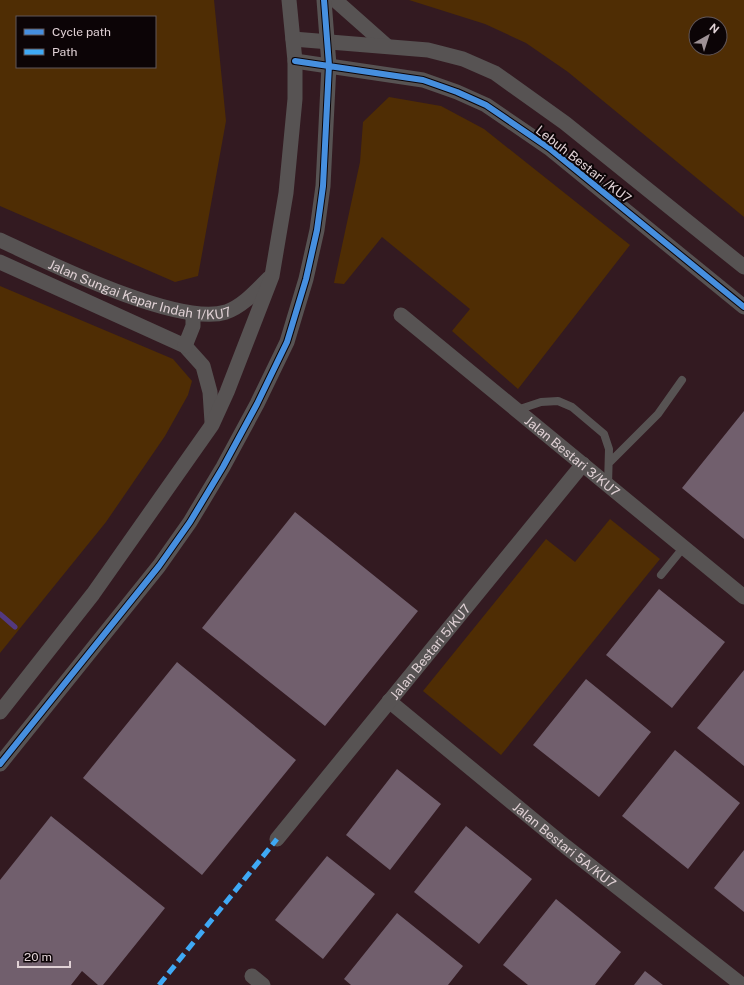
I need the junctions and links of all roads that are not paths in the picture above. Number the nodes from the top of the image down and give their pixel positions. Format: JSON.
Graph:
{"nodes":[{"id":1,"x":289,"y":0,"type":"edge"},
{"id":2,"x":324,"y":0,"type":"edge"},
{"id":3,"x":335,"y":0,"type":"edge"},
{"id":4,"x":293,"y":39,"type":"junction"},
{"id":5,"x":328,"y":41,"type":"junction"},
{"id":6,"x":387,"y":46,"type":"junction"},
{"id":7,"x":295,"y":61,"type":"junction"},
{"id":8,"x":329,"y":65,"type":"junction"},
{"id":9,"x":0,"y":240,"type":"edge"},
{"id":10,"x":0,"y":262,"type":"edge"},
{"id":11,"x":744,"y":267,"type":"edge"},
{"id":12,"x":272,"y":276,"type":"junction"},
{"id":13,"x":744,"y":307,"type":"edge"},
{"id":14,"x":193,"y":314,"type":"junction"},
{"id":15,"x":401,"y":315,"type":"dead end"},
{"id":16,"x":185,"y":346,"type":"junction"},
{"id":17,"x":682,"y":380,"type":"dead end"},
{"id":18,"x":517,"y":410,"type":"junction"},
{"id":19,"x":212,"y":425,"type":"junction"},
{"id":20,"x":609,"y":463,"type":"junction"},
{"id":21,"x":583,"y":464,"type":"junction"},
{"id":22,"x":608,"y":485,"type":"junction"},
{"id":23,"x":683,"y":548,"type":"junction"},
{"id":24,"x":661,"y":575,"type":"dead end"},
{"id":25,"x":744,"y":597,"type":"edge"},
{"id":26,"x":389,"y":701,"type":"junction"},
{"id":27,"x":0,"y":712,"type":"edge"},
{"id":28,"x":0,"y":764,"type":"edge"},
{"id":29,"x":276,"y":839,"type":"dead end"},
{"id":30,"x":742,"y":985,"type":"edge"}],
"edges":[{"from":1,"to":4,"type":"street"},
{"from":2,"to":5,"type":"street"},
{"from":3,"to":6,"type":"street"},
{"from":4,"to":5,"type":"street","name":"Lebuh Bestari /KU7"},
{"from":4,"to":7,"type":"street"},
{"from":5,"to":6,"type":"street","name":"Lebuh Bestari /KU7"},
{"from":5,"to":8,"type":"street"},
{"from":6,"to":11,"type":"street","name":"Lebuh Bestari /KU7"},
{"from":7,"to":8,"type":"street","name":"Lebuh Bestari /KU7"},
{"from":7,"to":12,"type":"street"},
{"from":8,"to":13,"type":"street","name":"Lebuh Bestari /KU7"},
{"from":8,"to":28,"type":"street"},
{"from":9,"to":14,"type":"street","name":"Jalan Sungai Kapar Indah 1/KU7"},
{"from":10,"to":16,"type":"street","name":"Jalan Sungai Kapar Indah 1/KU7"},
{"from":12,"to":14,"type":"street","name":"Jalan Sungai Kapar Indah 1/KU7"},
{"from":12,"to":19,"type":"street"},
{"from":14,"to":16,"type":"street"},
{"from":15,"to":18,"type":"street","name":"Jalan Bestari 3/KU7"},
{"from":16,"to":19,"type":"street","name":"Jalan Sungai Kapar Indah 1/KU7"},
{"from":17,"to":20,"type":"lane"},
{"from":18,"to":20,"type":"lane"},
{"from":18,"to":21,"type":"street","name":"Jalan Bestari 3/KU7"},
{"from":19,"to":27,"type":"street"},
{"from":20,"to":22,"type":"lane"},
{"from":21,"to":22,"type":"street","name":"Jalan Bestari 3/KU7"},
{"from":21,"to":26,"type":"street","name":"Jalan Bestari 5/KU7"},
{"from":22,"to":23,"type":"street","name":"Jalan Bestari 3/KU7"},
{"from":23,"to":24,"type":"lane"},
{"from":23,"to":25,"type":"street","name":"Jalan Bestari 3/KU7"},
{"from":26,"to":29,"type":"street","name":"Jalan Bestari 5/KU7"},
{"from":26,"to":30,"type":"street","name":"Jalan Bestari 5A/KU7"}]}
